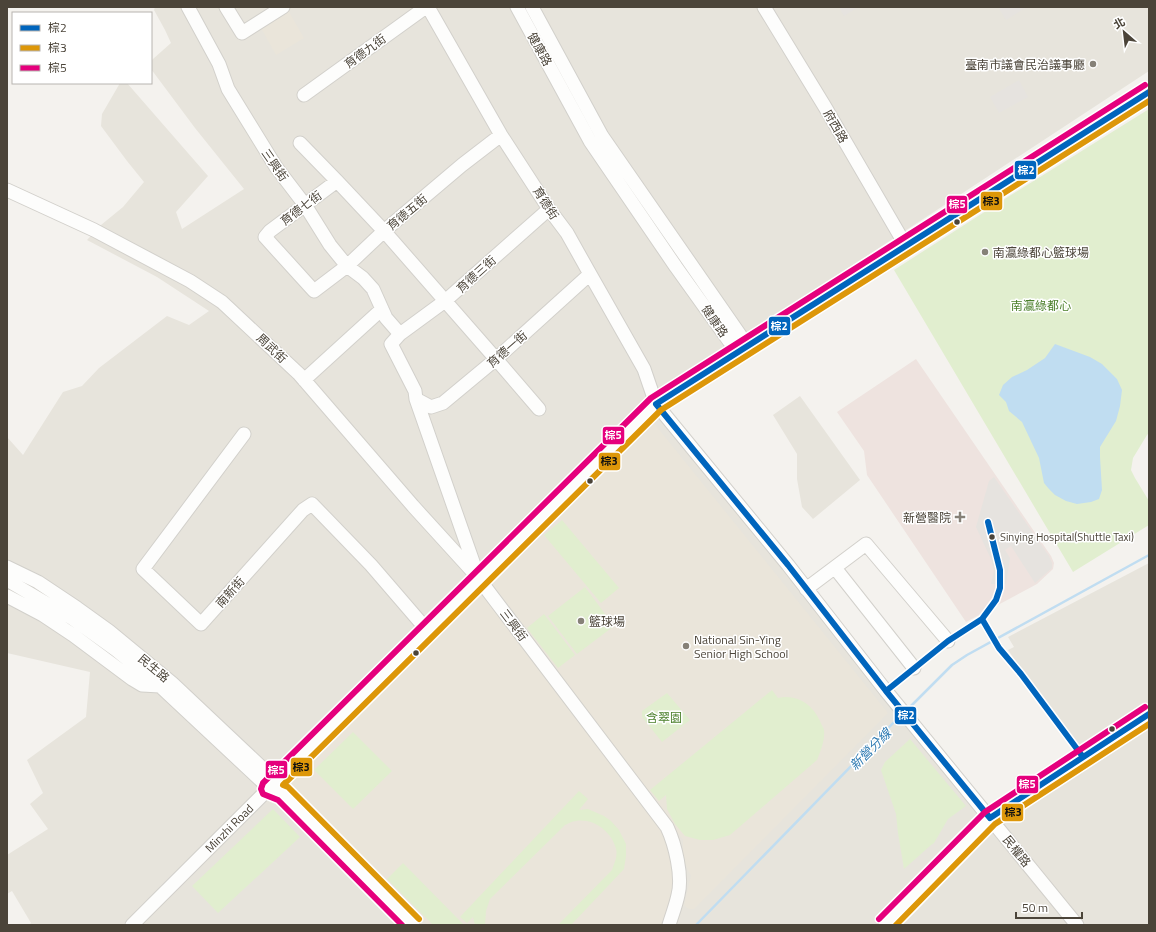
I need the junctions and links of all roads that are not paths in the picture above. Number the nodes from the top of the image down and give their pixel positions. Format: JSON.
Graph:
{"nodes":[{"id":1,"x":188,"y":7,"type":"edge"},
{"id":2,"x":226,"y":7,"type":"edge"},
{"id":3,"x":283,"y":7,"type":"edge"},
{"id":4,"x":427,"y":7,"type":"edge"},
{"id":5,"x":517,"y":7,"type":"edge"},
{"id":6,"x":532,"y":7,"type":"edge"},
{"id":7,"x":764,"y":7,"type":"edge"},
{"id":8,"x":1149,"y":92,"type":"edge"},
{"id":9,"x":304,"y":95,"type":"dead end"},
{"id":10,"x":582,"y":98,"type":"junction"},
{"id":11,"x":570,"y":105,"type":"junction"},
{"id":12,"x":501,"y":136,"type":"junction"},
{"id":13,"x":300,"y":143,"type":"dead end"},
{"id":14,"x":337,"y":181,"type":"junction"},
{"id":15,"x":7,"y":190,"type":"edge"},
{"id":16,"x":305,"y":205,"type":"junction"},
{"id":17,"x":549,"y":209,"type":"junction"},
{"id":18,"x":384,"y":232,"type":"junction"},
{"id":19,"x":906,"y":246,"type":"junction"},
{"id":20,"x":347,"y":266,"type":"junction"},
{"id":21,"x":590,"y":274,"type":"junction"},
{"id":22,"x":314,"y":291,"type":"joint"},
{"id":23,"x":445,"y":302,"type":"junction"},
{"id":24,"x":382,"y":309,"type":"junction"},
{"id":25,"x":400,"y":334,"type":"junction"},
{"id":26,"x":741,"y":350,"type":"junction"},
{"id":27,"x":496,"y":359,"type":"junction"},
{"id":28,"x":304,"y":380,"type":"junction"},
{"id":29,"x":416,"y":399,"type":"junction"},
{"id":30,"x":656,"y":404,"type":"junction"},
{"id":31,"x":539,"y":409,"type":"dead end"},
{"id":32,"x":244,"y":434,"type":"dead end"},
{"id":33,"x":7,"y":567,"type":"edge"},
{"id":34,"x":835,"y":568,"type":"junction"},
{"id":35,"x":479,"y":579,"type":"junction"},
{"id":36,"x":7,"y":580,"type":"edge"},
{"id":37,"x":806,"y":589,"type":"junction"},
{"id":38,"x":7,"y":596,"type":"edge"},
{"id":39,"x":427,"y":630,"type":"junction"},
{"id":40,"x":948,"y":641,"type":"dead end"},
{"id":41,"x":914,"y":668,"type":"dead end"},
{"id":42,"x":160,"y":686,"type":"junction"},
{"id":43,"x":1149,"y":714,"type":"edge"},
{"id":44,"x":272,"y":784,"type":"junction"},
{"id":45,"x":990,"y":818,"type":"junction"},
{"id":46,"x":132,"y":925,"type":"edge"},
{"id":47,"x":413,"y":925,"type":"edge"},
{"id":48,"x":669,"y":925,"type":"edge"},
{"id":49,"x":885,"y":925,"type":"edge"},
{"id":50,"x":1077,"y":925,"type":"edge"}],
"edges":[{"from":1,"to":16,"type":"street","name":"三興街"},
{"from":2,"to":3,"type":"street"},
{"from":4,"to":9,"type":"street","name":"育德九街"},
{"from":4,"to":12,"type":"street","name":"育德街"},
{"from":5,"to":11,"type":"street","name":"健康路"},
{"from":6,"to":10,"type":"street","name":"健康路"},
{"from":7,"to":19,"type":"street","name":"府西路"},
{"from":8,"to":19,"type":"street"},
{"from":10,"to":11,"type":"street"},
{"from":10,"to":26,"type":"street","name":"健康路"},
{"from":11,"to":26,"type":"street","name":"健康路"},
{"from":12,"to":17,"type":"street","name":"育德街"},
{"from":12,"to":18,"type":"street","name":"育德五街"},
{"from":13,"to":14,"type":"street"},
{"from":14,"to":16,"type":"street","name":"育德七街"},
{"from":14,"to":18,"type":"street"},
{"from":15,"to":28,"type":"street","name":"周武街"},
{"from":16,"to":20,"type":"street","name":"三興街"},
{"from":16,"to":22,"type":"street","name":"育德七街"},
{"from":17,"to":21,"type":"street","name":"育德街"},
{"from":17,"to":23,"type":"street","name":"育德三街"},
{"from":18,"to":20,"type":"street","name":"育德五街"},
{"from":18,"to":23,"type":"street"},
{"from":19,"to":26,"type":"street"},
{"from":20,"to":22,"type":"street","name":"育德五街"},
{"from":20,"to":24,"type":"street","name":"三興街"},
{"from":21,"to":27,"type":"street","name":"育德一街"},
{"from":21,"to":30,"type":"street","name":"育德街"},
{"from":23,"to":25,"type":"street","name":"育德三街"},
{"from":23,"to":27,"type":"street"},
{"from":24,"to":25,"type":"street","name":"三興街"},
{"from":24,"to":28,"type":"street"},
{"from":25,"to":29,"type":"street","name":"三興街"},
{"from":26,"to":30,"type":"street"},
{"from":27,"to":29,"type":"street","name":"育德一街"},
{"from":27,"to":31,"type":"street"},
{"from":28,"to":35,"type":"street","name":"周武街"},
{"from":29,"to":35,"type":"street","name":"三興街"},
{"from":30,"to":35,"type":"street","name":"Minzhi Road"},
{"from":30,"to":37,"type":"street","name":"民權路"},
{"from":32,"to":39,"type":"street","name":"南新街"},
{"from":33,"to":44,"type":"street","name":"民生路"},
{"from":34,"to":37,"type":"street"},
{"from":34,"to":40,"type":"street"},
{"from":34,"to":41,"type":"street"},
{"from":35,"to":39,"type":"street","name":"Minzhi Road"},
{"from":35,"to":48,"type":"street","name":"三興街"},
{"from":36,"to":42,"type":"street","name":"民生路"},
{"from":37,"to":45,"type":"street","name":"民權路"},
{"from":38,"to":42,"type":"street","name":"民生路"},
{"from":39,"to":44,"type":"street","name":"Minzhi Road"},
{"from":42,"to":44,"type":"street","name":"民生路"},
{"from":43,"to":45,"type":"street"},
{"from":44,"to":46,"type":"street","name":"Minzhi Road"},
{"from":44,"to":47,"type":"street","name":"民生路"},
{"from":45,"to":49,"type":"street"},
{"from":45,"to":50,"type":"street","name":"民權路"}]}
